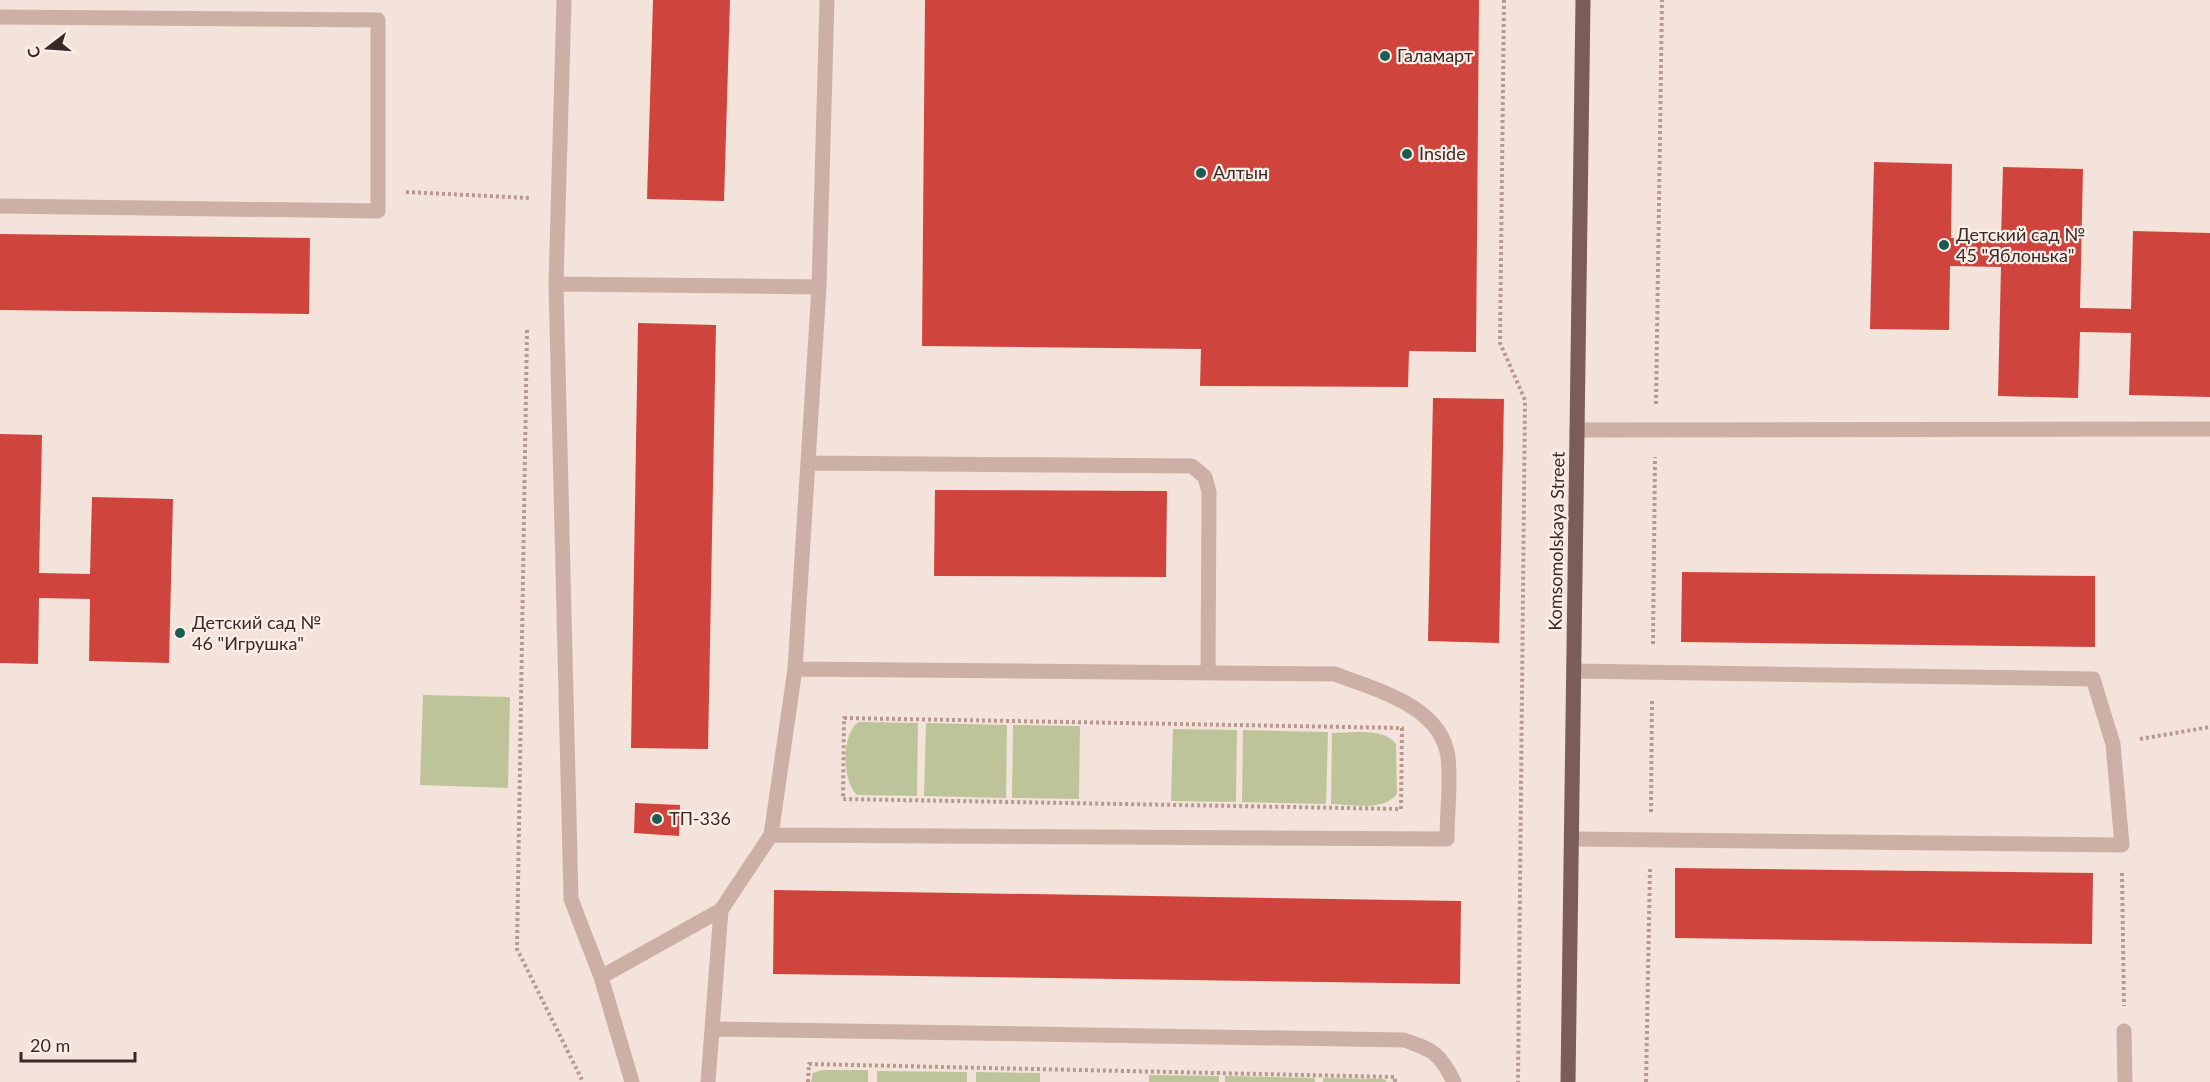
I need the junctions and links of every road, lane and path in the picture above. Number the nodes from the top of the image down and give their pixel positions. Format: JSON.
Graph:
{"nodes":[{"id":1,"x":564,"y":0,"type":"edge"},
{"id":2,"x":827,"y":0,"type":"edge"},
{"id":3,"x":1504,"y":0,"type":"edge"},
{"id":4,"x":1583,"y":0,"type":"edge"},
{"id":5,"x":1662,"y":0,"type":"edge"},
{"id":6,"x":0,"y":17,"type":"edge"},
{"id":7,"x":529,"y":186,"type":"dead end"},
{"id":8,"x":378,"y":190,"type":"junction"},
{"id":9,"x":529,"y":198,"type":"junction"},
{"id":10,"x":0,"y":206,"type":"edge"},
{"id":11,"x":529,"y":210,"type":"dead end"},
{"id":12,"x":556,"y":284,"type":"junction"},
{"id":13,"x":819,"y":288,"type":"junction"},
{"id":14,"x":527,"y":329,"type":"dead end"},
{"id":15,"x":2210,"y":429,"type":"edge"},
{"id":16,"x":1577,"y":430,"type":"junction"},
{"id":17,"x":1656,"y":430,"type":"junction"},
{"id":18,"x":808,"y":463,"type":"junction"},
{"id":19,"x":795,"y":669,"type":"junction"},
{"id":20,"x":1575,"y":671,"type":"junction"},
{"id":21,"x":1653,"y":672,"type":"junction"},
{"id":22,"x":1208,"y":673,"type":"junction"},
{"id":23,"x":844,"y":718,"type":"joint"},
{"id":24,"x":2210,"y":727,"type":"edge"},
{"id":25,"x":2113,"y":744,"type":"junction"},
{"id":26,"x":771,"y":835,"type":"junction"},
{"id":27,"x":1572,"y":839,"type":"junction"},
{"id":28,"x":1650,"y":840,"type":"junction"},
{"id":29,"x":2122,"y":845,"type":"junction"},
{"id":30,"x":721,"y":910,"type":"junction"},
{"id":31,"x":602,"y":977,"type":"junction"},
{"id":32,"x":712,"y":1029,"type":"junction"},
{"id":33,"x":2124,"y":1031,"type":"joint"},
{"id":34,"x":583,"y":1082,"type":"edge"},
{"id":35,"x":632,"y":1082,"type":"edge"},
{"id":36,"x":708,"y":1082,"type":"edge"},
{"id":37,"x":808,"y":1082,"type":"edge"},
{"id":38,"x":1395,"y":1082,"type":"edge"},
{"id":39,"x":1454,"y":1082,"type":"edge"},
{"id":40,"x":1518,"y":1082,"type":"edge"},
{"id":41,"x":1568,"y":1082,"type":"edge"},
{"id":42,"x":1646,"y":1082,"type":"edge"},
{"id":43,"x":2125,"y":1082,"type":"edge"}],
"edges":[{"from":1,"to":12,"type":"lane"},
{"from":2,"to":13,"type":"lane"},
{"from":3,"to":40,"type":"path"},
{"from":4,"to":16,"type":"main road","name":"Komsomolskaya Street"},
{"from":5,"to":17,"type":"path"},
{"from":6,"to":8,"type":"lane"},
{"from":7,"to":9,"type":"path"},
{"from":8,"to":9,"type":"path"},
{"from":8,"to":10,"type":"lane"},
{"from":9,"to":11,"type":"path"},
{"from":12,"to":13,"type":"lane"},
{"from":12,"to":31,"type":"lane"},
{"from":13,"to":18,"type":"lane"},
{"from":14,"to":34,"type":"path"},
{"from":15,"to":17,"type":"lane"},
{"from":16,"to":17,"type":"lane"},
{"from":16,"to":20,"type":"main road","name":"Komsomolskaya Street"},
{"from":17,"to":21,"type":"path"},
{"from":18,"to":19,"type":"lane"},
{"from":18,"to":22,"type":"lane"},
{"from":19,"to":22,"type":"lane"},
{"from":19,"to":26,"type":"lane"},
{"from":20,"to":21,"type":"lane"},
{"from":20,"to":27,"type":"main road","name":"Komsomolskaya Street"},
{"from":21,"to":25,"type":"lane"},
{"from":21,"to":28,"type":"path"},
{"from":22,"to":26,"type":"lane"},
{"from":23,"to":23,"type":"path"},
{"from":24,"to":25,"type":"path"},
{"from":25,"to":29,"type":"lane"},
{"from":26,"to":30,"type":"lane"},
{"from":27,"to":28,"type":"lane"},
{"from":27,"to":41,"type":"main road","name":"Komsomolskaya Street"},
{"from":28,"to":29,"type":"lane"},
{"from":28,"to":42,"type":"path"},
{"from":29,"to":33,"type":"path"},
{"from":30,"to":31,"type":"lane"},
{"from":30,"to":32,"type":"lane"},
{"from":31,"to":35,"type":"lane"},
{"from":32,"to":36,"type":"lane"},
{"from":32,"to":39,"type":"lane"},
{"from":33,"to":43,"type":"lane"},
{"from":37,"to":38,"type":"path"}]}
